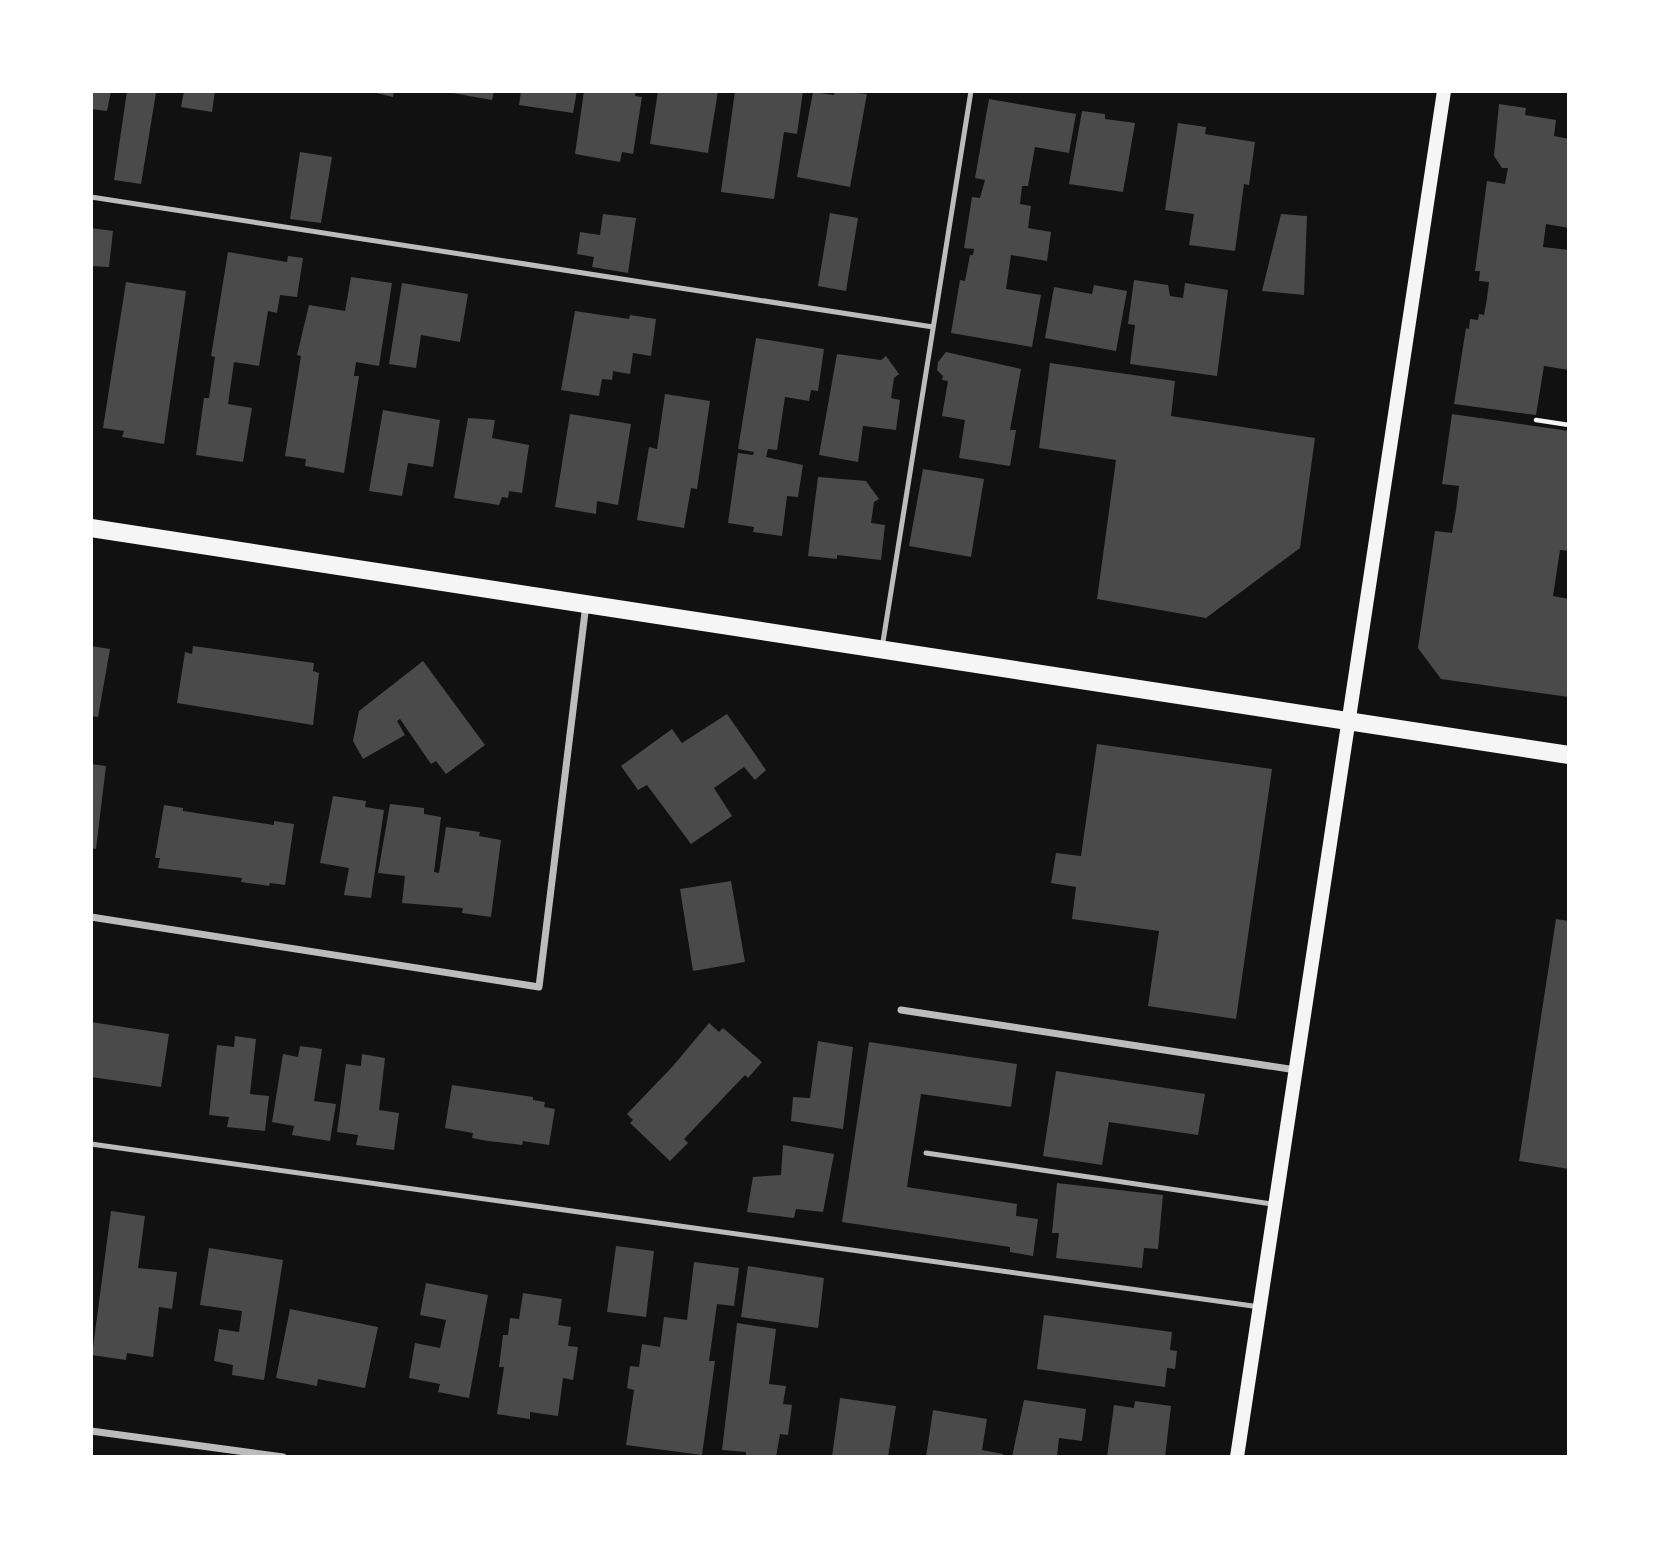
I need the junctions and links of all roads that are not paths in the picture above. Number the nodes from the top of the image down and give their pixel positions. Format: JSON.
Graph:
{"nodes":[{"id":1,"x":971,"y":91,"type":"edge"},
{"id":2,"x":1444,"y":91,"type":"edge"},
{"id":3,"x":91,"y":197,"type":"edge"},
{"id":4,"x":933,"y":327,"type":"junction"},
{"id":5,"x":91,"y":527,"type":"edge"},
{"id":6,"x":586,"y":604,"type":"junction"},
{"id":7,"x":882,"y":650,"type":"junction"},
{"id":8,"x":1347,"y":722,"type":"junction"},
{"id":9,"x":1569,"y":755,"type":"edge"},
{"id":10,"x":91,"y":917,"type":"edge"},
{"id":11,"x":901,"y":1010,"type":"dead end"},
{"id":12,"x":1296,"y":1070,"type":"junction"},
{"id":13,"x":91,"y":1144,"type":"edge"},
{"id":14,"x":926,"y":1153,"type":"dead end"},
{"id":15,"x":1275,"y":1205,"type":"junction"},
{"id":16,"x":1260,"y":1307,"type":"junction"},
{"id":17,"x":91,"y":1431,"type":"edge"},
{"id":18,"x":283,"y":1457,"type":"edge"},
{"id":19,"x":1237,"y":1457,"type":"edge"}],
"edges":[{"from":1,"to":4,"type":"lane"},
{"from":2,"to":8,"type":"main road"},
{"from":3,"to":4,"type":"lane"},
{"from":4,"to":7,"type":"lane"},
{"from":5,"to":6,"type":"main road"},
{"from":6,"to":7,"type":"main road"},
{"from":6,"to":10,"type":"street"},
{"from":7,"to":8,"type":"main road"},
{"from":8,"to":9,"type":"main road"},
{"from":8,"to":12,"type":"main road"},
{"from":11,"to":12,"type":"street"},
{"from":12,"to":15,"type":"main road"},
{"from":13,"to":16,"type":"lane"},
{"from":14,"to":15,"type":"lane"},
{"from":15,"to":16,"type":"main road"},
{"from":16,"to":19,"type":"main road"},
{"from":17,"to":18,"type":"street"}]}
